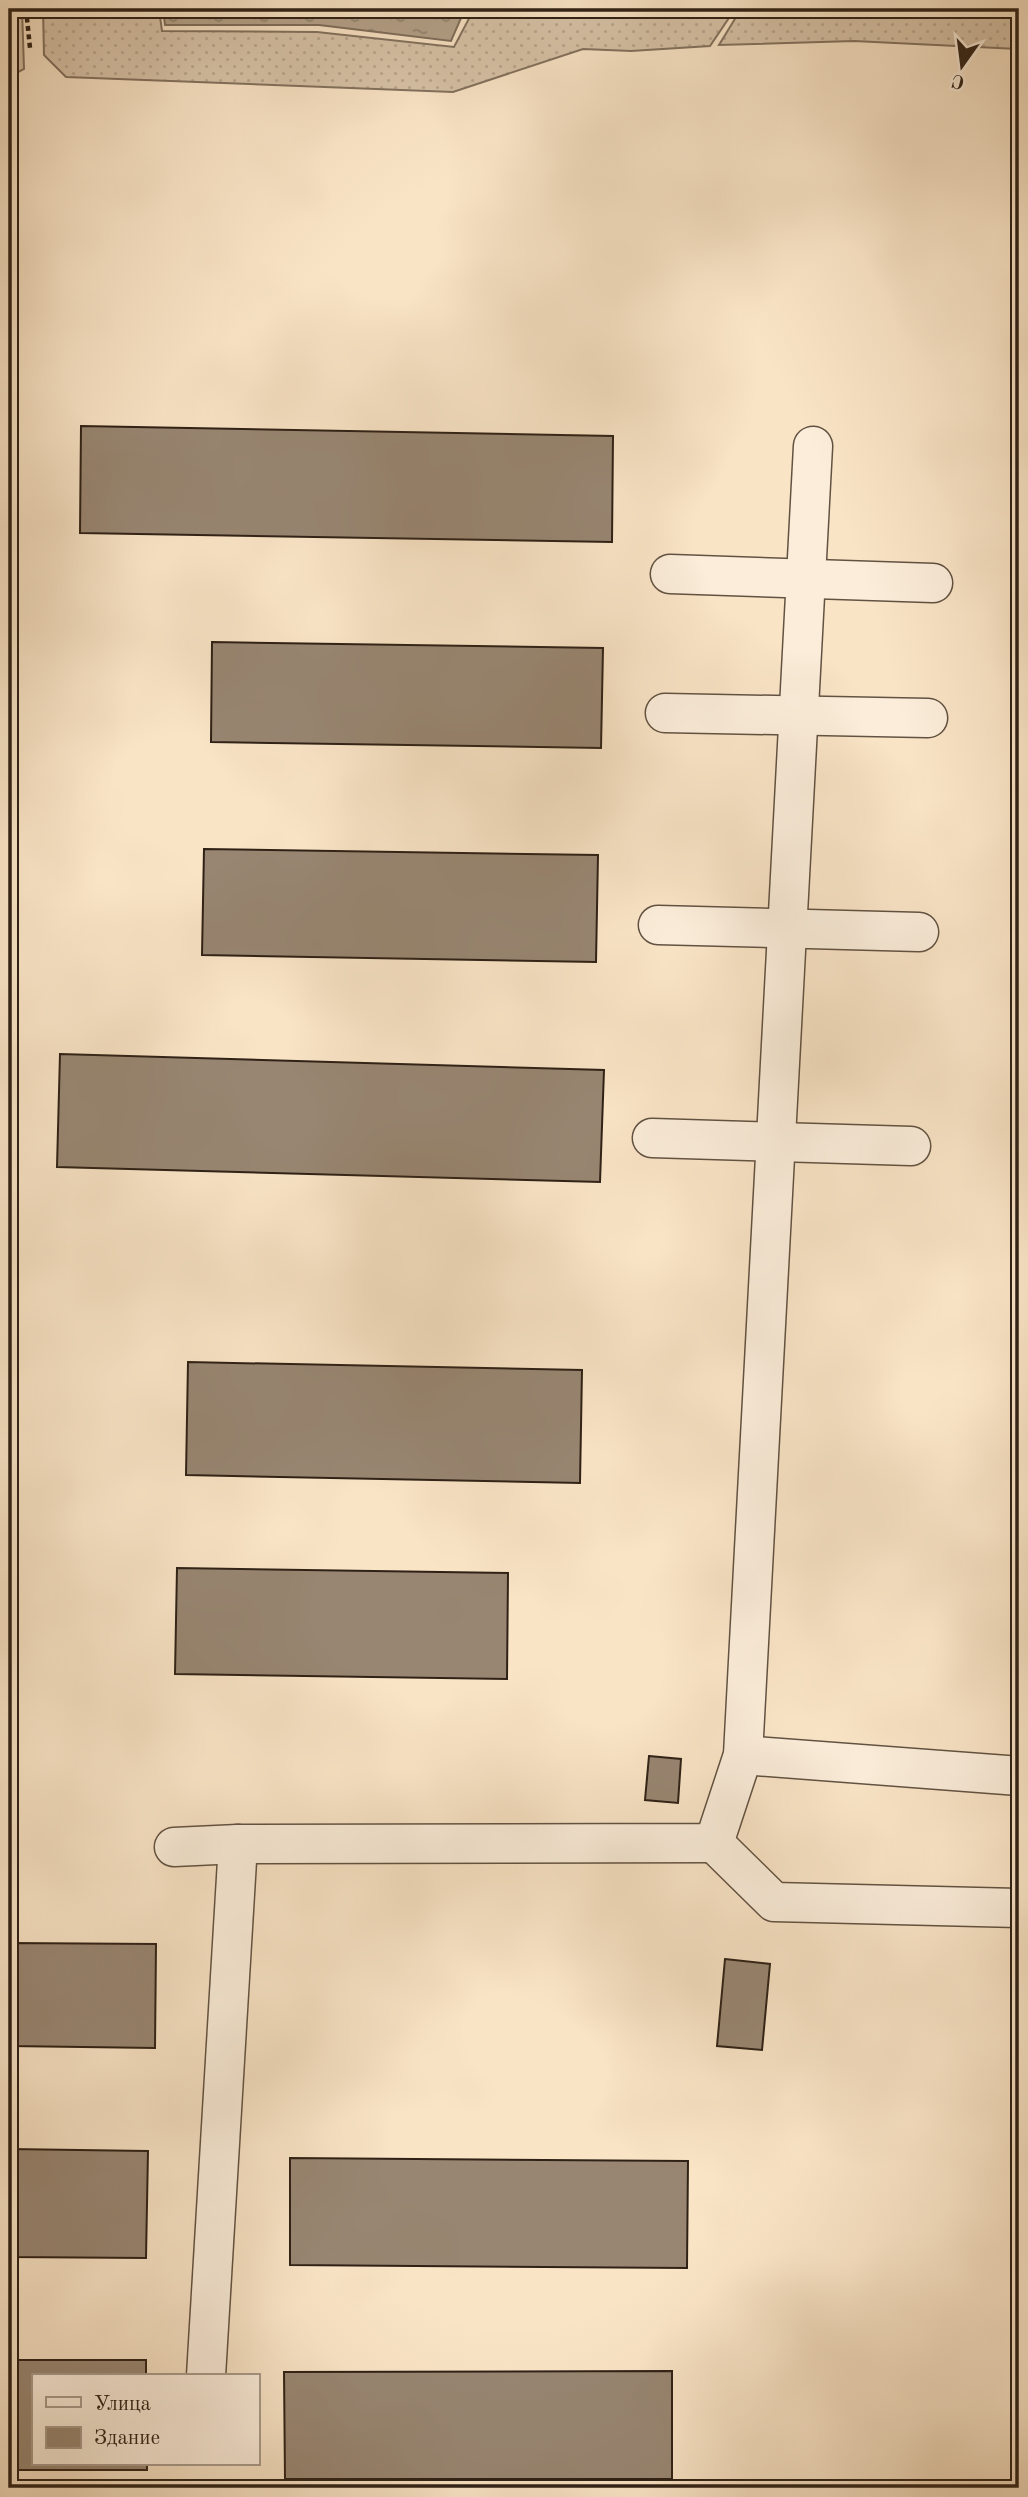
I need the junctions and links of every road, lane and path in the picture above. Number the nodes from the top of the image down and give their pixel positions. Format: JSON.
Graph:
{"nodes":[{"id":1,"x":26,"y":9,"type":"edge"},
{"id":2,"x":30,"y":48,"type":"dead end"},
{"id":3,"x":813,"y":446,"type":"dead end"},
{"id":4,"x":670,"y":574,"type":"dead end"},
{"id":5,"x":806,"y":579,"type":"junction"},
{"id":6,"x":933,"y":583,"type":"dead end"},
{"id":7,"x":665,"y":713,"type":"dead end"},
{"id":8,"x":798,"y":716,"type":"junction"},
{"id":9,"x":928,"y":718,"type":"dead end"},
{"id":10,"x":658,"y":925,"type":"dead end"},
{"id":11,"x":787,"y":928,"type":"junction"},
{"id":12,"x":919,"y":932,"type":"dead end"},
{"id":13,"x":652,"y":1138,"type":"dead end"},
{"id":14,"x":776,"y":1142,"type":"junction"},
{"id":15,"x":911,"y":1146,"type":"dead end"},
{"id":16,"x":743,"y":1755,"type":"junction"},
{"id":17,"x":1019,"y":1776,"type":"edge"},
{"id":18,"x":714,"y":1843,"type":"junction"},
{"id":19,"x":238,"y":1844,"type":"junction"},
{"id":20,"x":174,"y":1847,"type":"dead end"},
{"id":21,"x":1019,"y":1908,"type":"edge"},
{"id":22,"x":206,"y":2374,"type":"edge"}],
"edges":[{"from":1,"to":2,"type":"path"},
{"from":3,"to":5,"type":"lane"},
{"from":4,"to":5,"type":"lane"},
{"from":5,"to":6,"type":"lane"},
{"from":5,"to":8,"type":"lane"},
{"from":7,"to":8,"type":"lane"},
{"from":8,"to":9,"type":"lane"},
{"from":8,"to":11,"type":"lane"},
{"from":10,"to":11,"type":"lane"},
{"from":11,"to":12,"type":"lane"},
{"from":11,"to":14,"type":"lane"},
{"from":13,"to":14,"type":"lane"},
{"from":14,"to":15,"type":"lane"},
{"from":14,"to":16,"type":"lane"},
{"from":16,"to":17,"type":"lane"},
{"from":16,"to":18,"type":"lane"},
{"from":18,"to":19,"type":"lane"},
{"from":18,"to":21,"type":"lane"},
{"from":19,"to":20,"type":"lane"},
{"from":19,"to":22,"type":"lane"}]}
